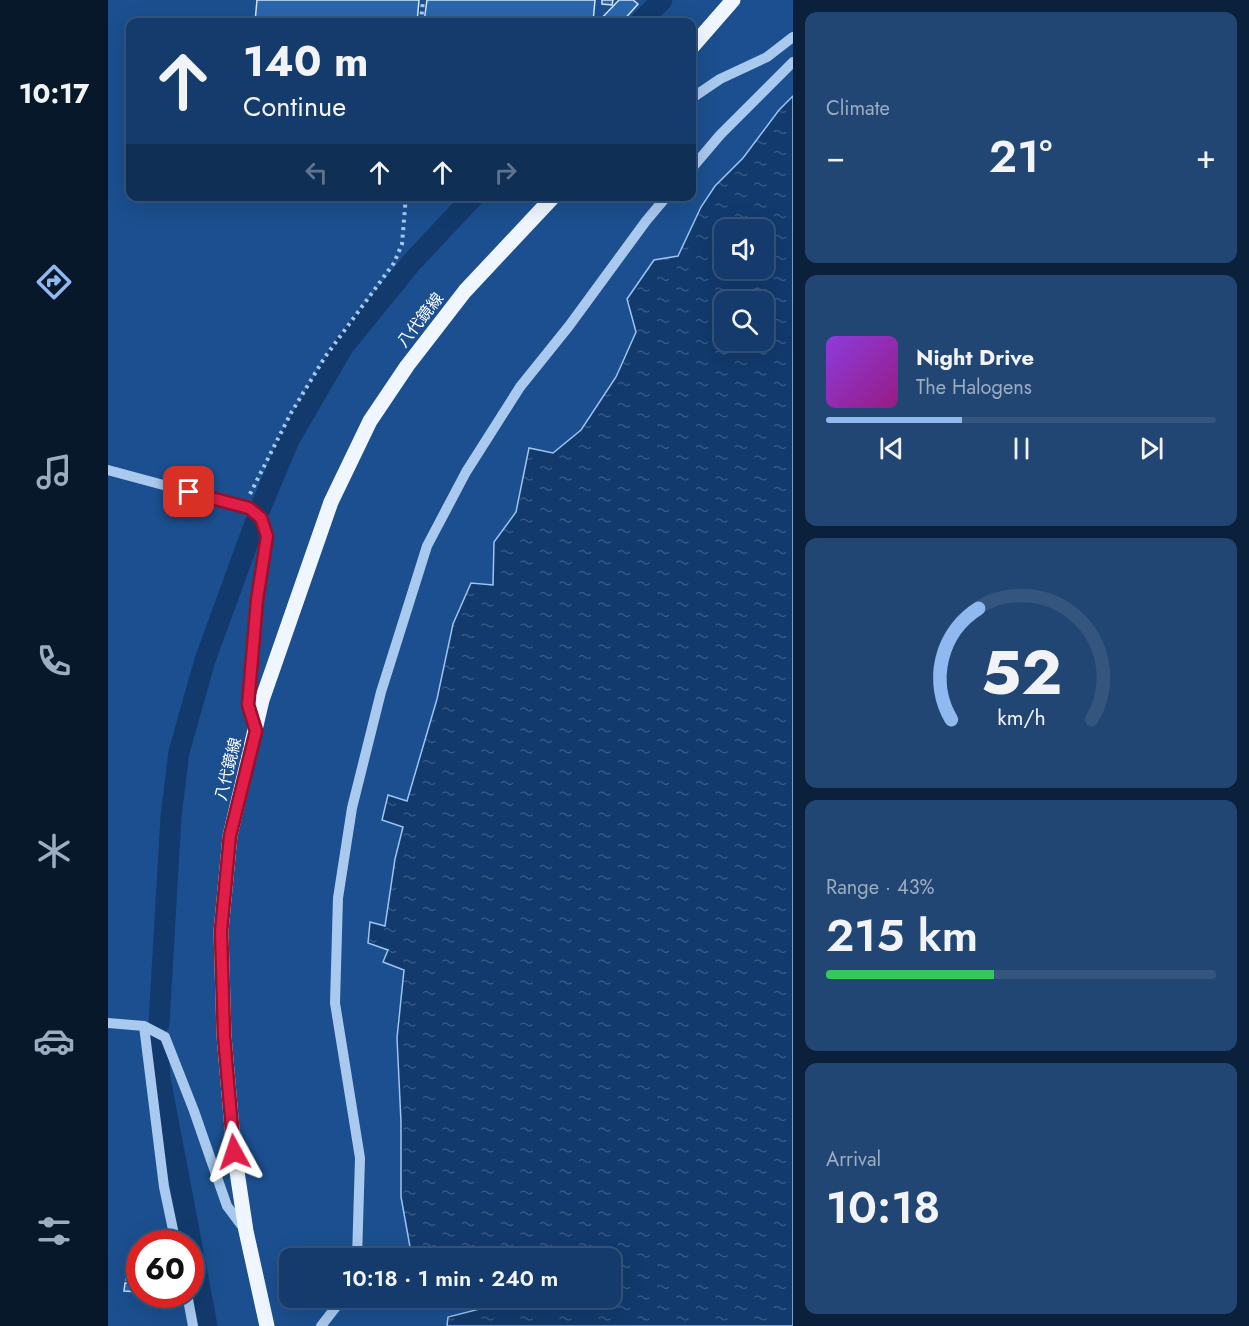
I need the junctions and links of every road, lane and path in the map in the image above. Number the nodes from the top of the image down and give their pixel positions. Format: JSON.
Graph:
{"nodes":[{"id":1,"x":423,"y":0,"type":"edge"},
{"id":2,"x":733,"y":0,"type":"edge"},
{"id":3,"x":422,"y":18,"type":"edge"},
{"id":4,"x":793,"y":37,"type":"edge"},
{"id":5,"x":696,"y":42,"type":"edge"},
{"id":6,"x":793,"y":62,"type":"edge"},
{"id":7,"x":696,"y":95,"type":"edge"},
{"id":8,"x":696,"y":163,"type":"edge"},
{"id":9,"x":406,"y":201,"type":"edge"},
{"id":10,"x":549,"y":201,"type":"edge"},
{"id":11,"x":663,"y":201,"type":"edge"},
{"id":12,"x":108,"y":470,"type":"edge"},
{"id":13,"x":249,"y":508,"type":"junction"},
{"id":14,"x":256,"y":731,"type":"junction"},
{"id":15,"x":108,"y":1023,"type":"edge"},
{"id":16,"x":144,"y":1026,"type":"junction"},
{"id":17,"x":173,"y":1230,"type":"edge"},
{"id":18,"x":246,"y":1231,"type":"junction"},
{"id":19,"x":357,"y":1248,"type":"edge"},
{"id":20,"x":190,"y":1308,"type":"edge"},
{"id":21,"x":335,"y":1308,"type":"edge"},
{"id":22,"x":193,"y":1326,"type":"edge"},
{"id":23,"x":267,"y":1326,"type":"edge"},
{"id":24,"x":321,"y":1326,"type":"edge"}],
"edges":[{"from":1,"to":3,"type":"path"},
{"from":2,"to":5,"type":"main road"},
{"from":4,"to":7,"type":"street"},
{"from":6,"to":8,"type":"street"},
{"from":9,"to":13,"type":"path"},
{"from":10,"to":14,"type":"main road","name":"八代鏡線"},
{"from":11,"to":19,"type":"street"},
{"from":12,"to":13,"type":"street"},
{"from":13,"to":14,"type":"street"},
{"from":14,"to":18,"type":"main road","name":"八代鏡線"},
{"from":15,"to":16,"type":"street"},
{"from":16,"to":17,"type":"street"},
{"from":16,"to":18,"type":"street"},
{"from":18,"to":23,"type":"main road","name":"八代鏡線"},
{"from":20,"to":22,"type":"street"},
{"from":21,"to":24,"type":"street"}]}
